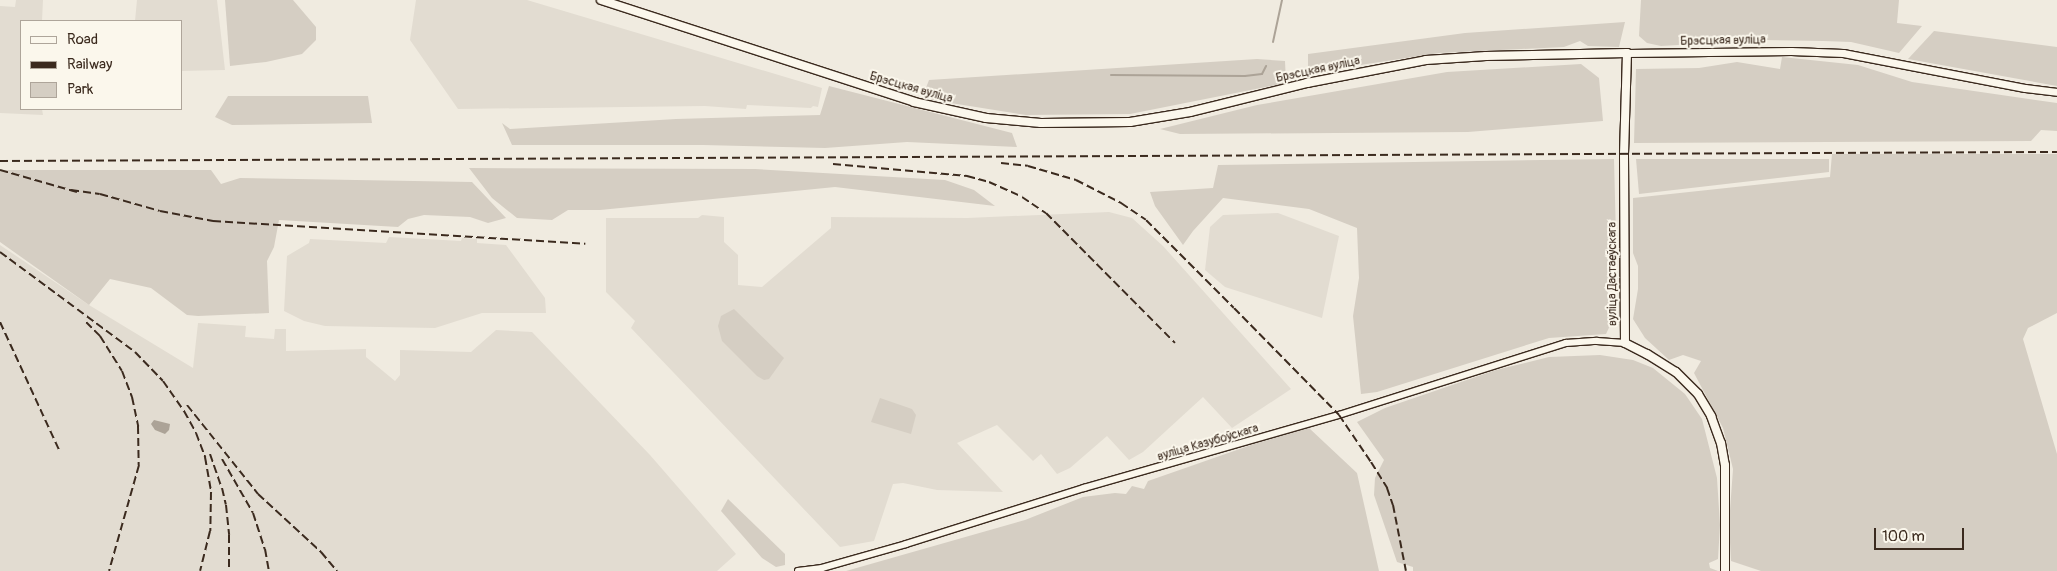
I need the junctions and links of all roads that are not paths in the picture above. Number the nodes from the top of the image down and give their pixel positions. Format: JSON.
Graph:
{"nodes":[{"id":1,"x":601,"y":0,"type":"edge"},
{"id":2,"x":1627,"y":53,"type":"junction"},
{"id":3,"x":2057,"y":92,"type":"edge"},
{"id":4,"x":1625,"y":343,"type":"junction"},
{"id":5,"x":798,"y":571,"type":"edge"},
{"id":6,"x":1725,"y":571,"type":"edge"}],
"edges":[{"from":1,"to":2,"type":"main road","name":"Брэсцкая вуліца"},
{"from":2,"to":3,"type":"main road","name":"Брэсцкая вуліца"},
{"from":2,"to":4,"type":"main road","name":"вуліца Дастаеўскага"},
{"from":4,"to":5,"type":"street","name":"вуліца Казубоўскага"},
{"from":4,"to":6,"type":"main road","name":"вуліца Дастаеўскага"}]}
